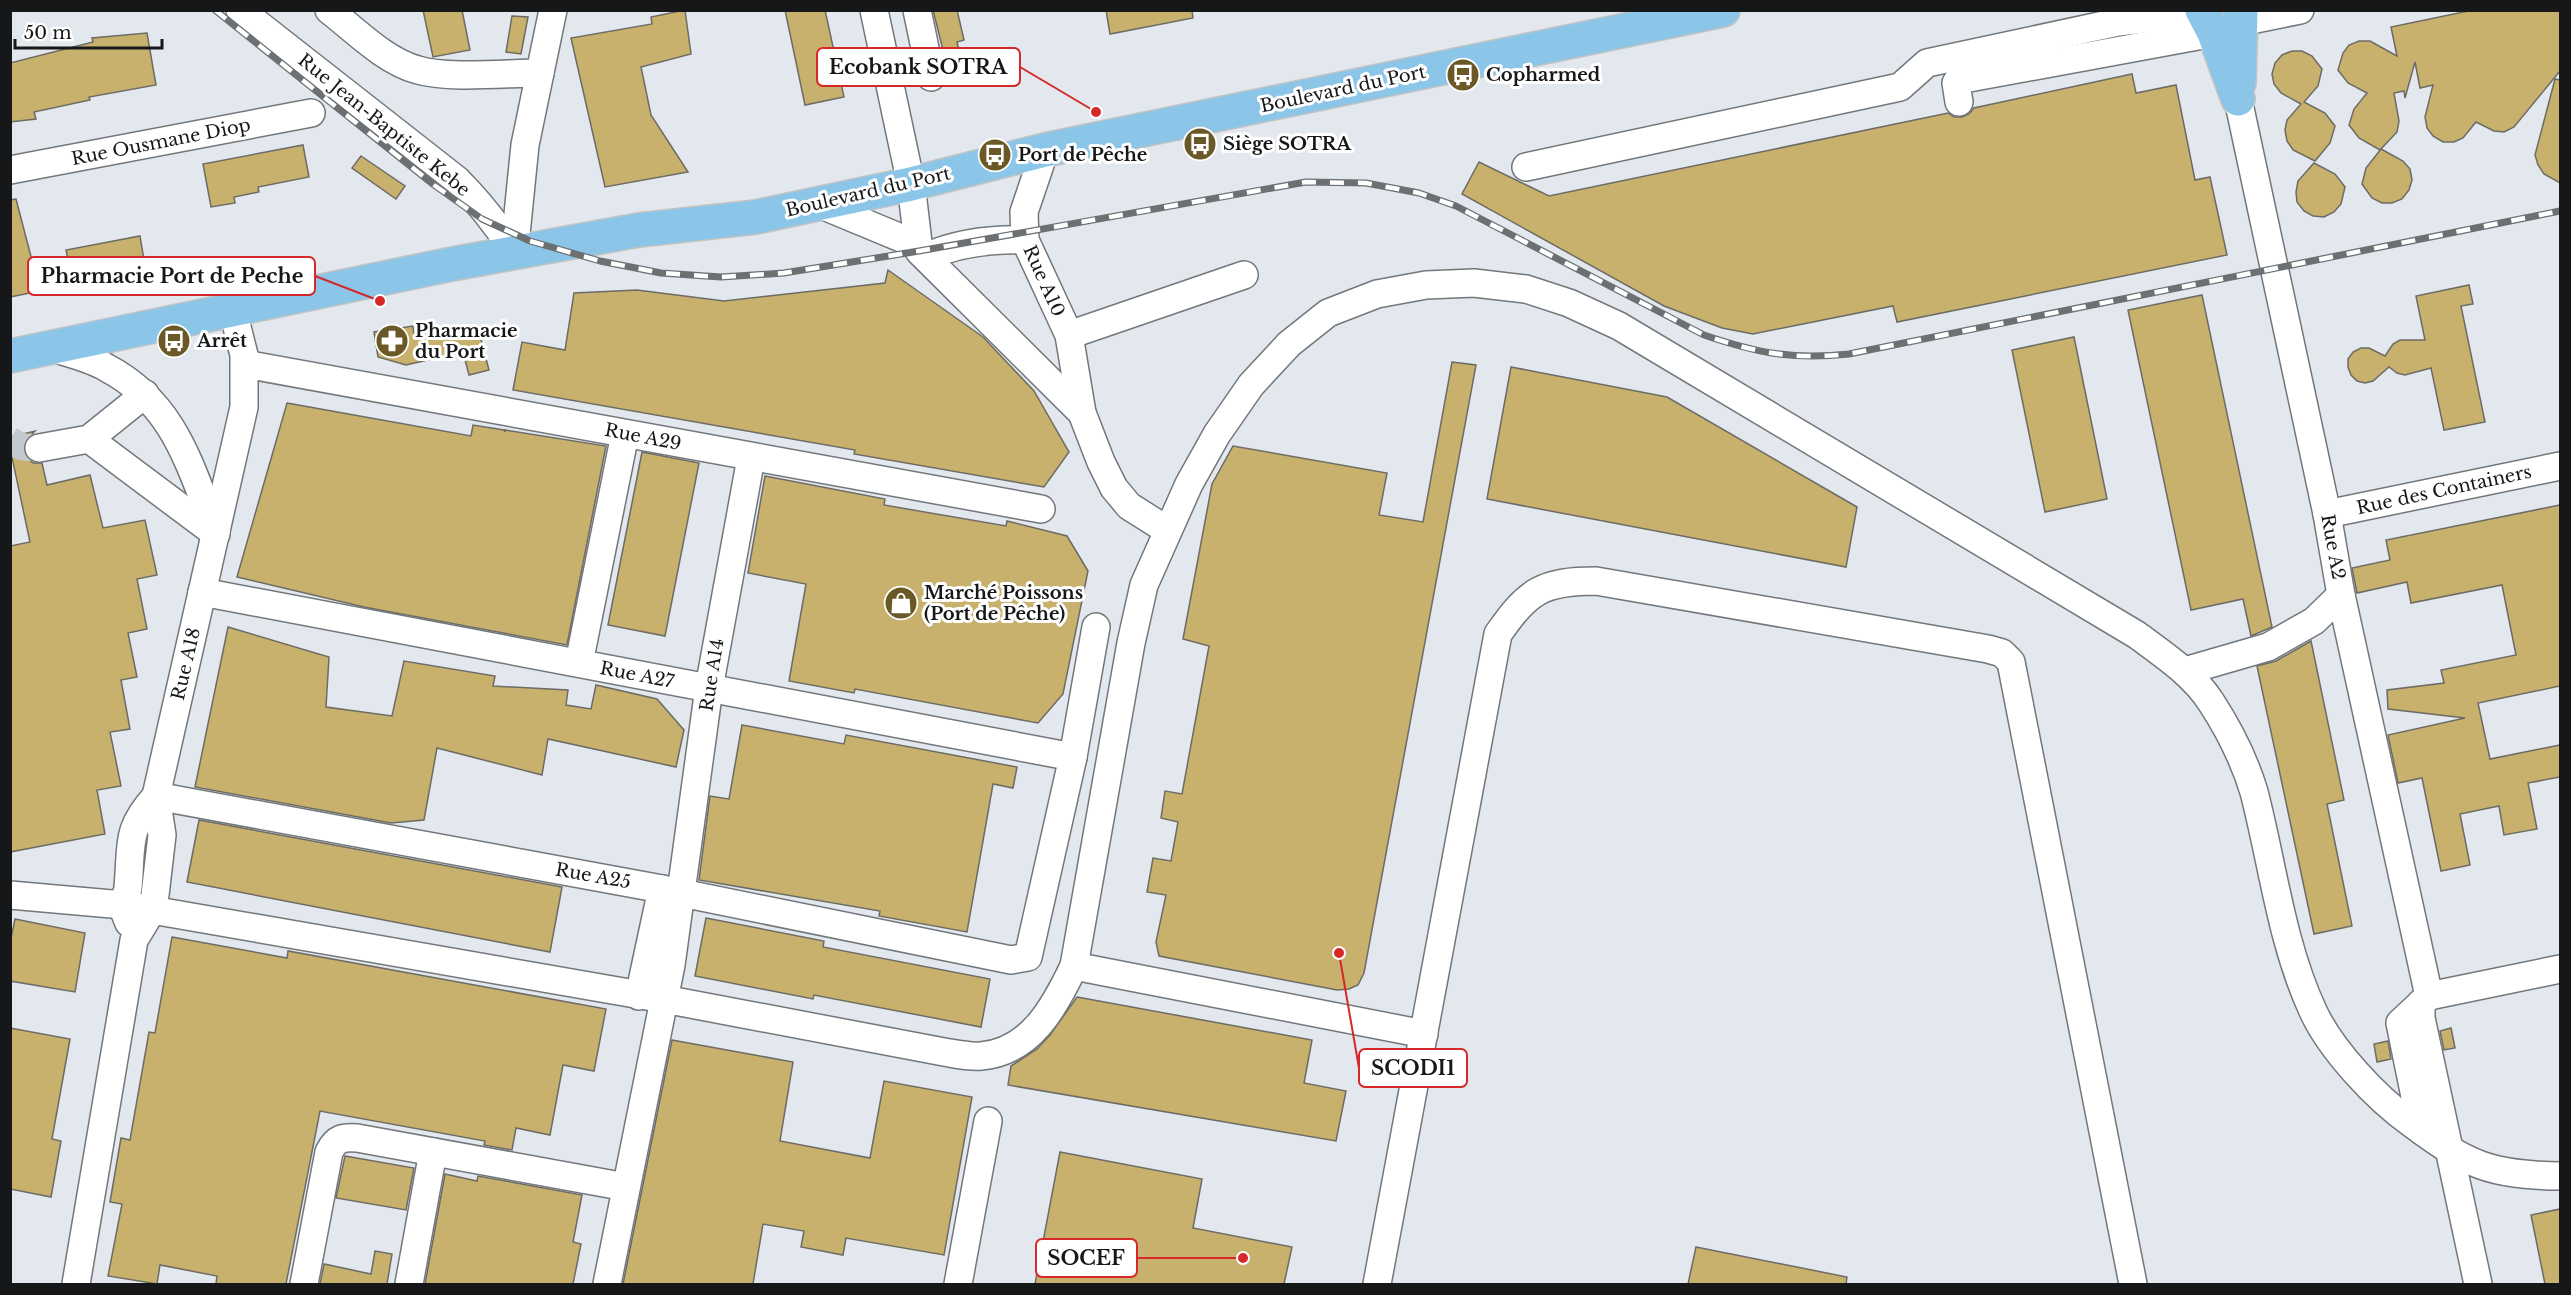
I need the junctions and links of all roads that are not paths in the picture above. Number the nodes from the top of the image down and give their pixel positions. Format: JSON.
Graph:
{"nodes":[{"id":1,"x":240,"y":10,"type":"edge"},
{"id":2,"x":329,"y":10,"type":"edge"},
{"id":3,"x":553,"y":10,"type":"edge"},
{"id":4,"x":874,"y":10,"type":"edge"},
{"id":5,"x":917,"y":10,"type":"edge"},
{"id":6,"x":1723,"y":10,"type":"edge"},
{"id":7,"x":2300,"y":10,"type":"edge"},
{"id":8,"x":2220,"y":18,"type":"edge"},
{"id":9,"x":540,"y":73,"type":"junction"},
{"id":10,"x":932,"y":77,"type":"dead end"},
{"id":11,"x":2238,"y":99,"type":"joint"},
{"id":12,"x":1959,"y":102,"type":"dead end"},
{"id":13,"x":311,"y":113,"type":"dead end"},
{"id":14,"x":1046,"y":150,"type":"junction"},
{"id":15,"x":1526,"y":167,"type":"dead end"},
{"id":16,"x":10,"y":170,"type":"edge"},
{"id":17,"x":911,"y":184,"type":"junction"},
{"id":18,"x":819,"y":204,"type":"junction"},
{"id":19,"x":1025,"y":240,"type":"junction"},
{"id":20,"x":513,"y":251,"type":"junction"},
{"id":21,"x":922,"y":251,"type":"junction"},
{"id":22,"x":1244,"y":275,"type":"dead end"},
{"id":23,"x":233,"y":311,"type":"junction"},
{"id":24,"x":1069,"y":334,"type":"junction"},
{"id":25,"x":51,"y":347,"type":"junction"},
{"id":26,"x":10,"y":356,"type":"edge"},
{"id":27,"x":245,"y":364,"type":"junction"},
{"id":28,"x":145,"y":394,"type":"junction"},
{"id":29,"x":1082,"y":413,"type":"junction"},
{"id":30,"x":625,"y":434,"type":"junction"},
{"id":31,"x":89,"y":439,"type":"junction"},
{"id":32,"x":39,"y":448,"type":"tunnel mouth"},
{"id":33,"x":751,"y":458,"type":"junction"},
{"id":34,"x":2560,"y":466,"type":"edge"},
{"id":35,"x":1041,"y":509,"type":"dead end"},
{"id":36,"x":2328,"y":514,"type":"junction"},
{"id":37,"x":1167,"y":530,"type":"junction"},
{"id":38,"x":216,"y":532,"type":"junction"},
{"id":39,"x":202,"y":592,"type":"junction"},
{"id":40,"x":2342,"y":595,"type":"junction"},
{"id":41,"x":1096,"y":627,"type":"dead end"},
{"id":42,"x":579,"y":663,"type":"junction"},
{"id":43,"x":2185,"y":671,"type":"junction"},
{"id":44,"x":709,"y":688,"type":"junction"},
{"id":45,"x":1073,"y":757,"type":"junction"},
{"id":46,"x":156,"y":796,"type":"junction"},
{"id":47,"x":672,"y":892,"type":"junction"},
{"id":48,"x":10,"y":894,"type":"edge"},
{"id":49,"x":123,"y":905,"type":"junction"},
{"id":50,"x":151,"y":912,"type":"junction"},
{"id":51,"x":134,"y":940,"type":"junction"},
{"id":52,"x":1074,"y":966,"type":"junction"},
{"id":53,"x":2560,"y":969,"type":"edge"},
{"id":54,"x":652,"y":998,"type":"junction"},
{"id":55,"x":2425,"y":999,"type":"junction"},
{"id":56,"x":1424,"y":1034,"type":"junction"},
{"id":57,"x":988,"y":1121,"type":"dead end"},
{"id":58,"x":2422,"y":1131,"type":"junction"},
{"id":59,"x":2448,"y":1150,"type":"junction"},
{"id":60,"x":433,"y":1152,"type":"junction"},
{"id":61,"x":2560,"y":1176,"type":"edge"},
{"id":62,"x":626,"y":1187,"type":"junction"},
{"id":63,"x":76,"y":1284,"type":"edge"},
{"id":64,"x":304,"y":1284,"type":"edge"},
{"id":65,"x":409,"y":1284,"type":"edge"},
{"id":66,"x":607,"y":1284,"type":"edge"},
{"id":67,"x":958,"y":1284,"type":"edge"},
{"id":68,"x":1377,"y":1284,"type":"edge"},
{"id":69,"x":2133,"y":1284,"type":"edge"},
{"id":70,"x":2478,"y":1284,"type":"edge"}],
"edges":[{"from":1,"to":20,"type":"street","name":"Rue Jean-Baptiste Kebe"},
{"from":2,"to":9,"type":"street"},
{"from":3,"to":9,"type":"street"},
{"from":4,"to":17,"type":"street"},
{"from":5,"to":10,"type":"street"},
{"from":6,"to":14,"type":"main road","name":"Boulevard du Port"},
{"from":7,"to":8,"type":"street"},
{"from":8,"to":11,"type":"main road"},
{"from":8,"to":12,"type":"street"},
{"from":8,"to":15,"type":"street"},
{"from":9,"to":20,"type":"street"},
{"from":11,"to":36,"type":"street","name":"Rue A2"},
{"from":13,"to":16,"type":"street","name":"Rue Ousmane Diop"},
{"from":14,"to":17,"type":"main road","name":"Boulevard du Port"},
{"from":14,"to":19,"type":"street","name":"Rue A10"},
{"from":17,"to":18,"type":"main road","name":"Boulevard du Port"},
{"from":17,"to":21,"type":"street"},
{"from":18,"to":20,"type":"main road","name":"Boulevard du Port"},
{"from":18,"to":21,"type":"street","name":"Rue A10"},
{"from":19,"to":21,"type":"street"},
{"from":19,"to":24,"type":"street","name":"Rue A10"},
{"from":20,"to":23,"type":"main road","name":"Boulevard du Port"},
{"from":21,"to":29,"type":"street","name":"Rue A10"},
{"from":22,"to":24,"type":"street"},
{"from":23,"to":25,"type":"main road","name":"Boulevard du Port"},
{"from":23,"to":27,"type":"street","name":"Rue A18"},
{"from":24,"to":29,"type":"street","name":"Rue A10"},
{"from":25,"to":26,"type":"main road","name":"Boulevard du Port"},
{"from":25,"to":28,"type":"street"},
{"from":27,"to":30,"type":"street","name":"Rue A29"},
{"from":27,"to":38,"type":"street","name":"Rue A18"},
{"from":28,"to":31,"type":"street"},
{"from":28,"to":38,"type":"street"},
{"from":29,"to":37,"type":"street","name":"Rue A10"},
{"from":30,"to":33,"type":"street","name":"Rue A29"},
{"from":30,"to":42,"type":"street"},
{"from":31,"to":32,"type":"street"},
{"from":31,"to":38,"type":"street"},
{"from":33,"to":35,"type":"street","name":"Rue A29"},
{"from":33,"to":44,"type":"street","name":"Rue A14"},
{"from":34,"to":36,"type":"street","name":"Rue des Containers"},
{"from":36,"to":40,"type":"street","name":"Rue A2"},
{"from":37,"to":43,"type":"street"},
{"from":37,"to":52,"type":"street"},
{"from":38,"to":39,"type":"street","name":"Rue A18"},
{"from":39,"to":42,"type":"street","name":"Rue A27"},
{"from":39,"to":46,"type":"street","name":"Rue A18"},
{"from":40,"to":43,"type":"street"},
{"from":40,"to":55,"type":"street","name":"Rue A2"},
{"from":41,"to":45,"type":"street"},
{"from":42,"to":44,"type":"street","name":"Rue A27"},
{"from":43,"to":58,"type":"street"},
{"from":44,"to":45,"type":"street","name":"Rue A27"},
{"from":44,"to":47,"type":"street","name":"Rue A14"},
{"from":45,"to":47,"type":"street","name":"Rue A25"},
{"from":46,"to":47,"type":"street","name":"Rue A25"},
{"from":46,"to":49,"type":"street"},
{"from":46,"to":50,"type":"street"},
{"from":47,"to":54,"type":"street","name":"Rue A14"},
{"from":48,"to":49,"type":"street"},
{"from":49,"to":50,"type":"street"},
{"from":49,"to":51,"type":"street"},
{"from":50,"to":51,"type":"street"},
{"from":50,"to":54,"type":"street"},
{"from":51,"to":63,"type":"street"},
{"from":52,"to":54,"type":"street"},
{"from":52,"to":56,"type":"street"},
{"from":53,"to":55,"type":"street"},
{"from":54,"to":62,"type":"street","name":"Rue A14"},
{"from":55,"to":58,"type":"street"},
{"from":55,"to":59,"type":"street","name":"Rue A2"},
{"from":56,"to":68,"type":"street"},
{"from":56,"to":69,"type":"street"},
{"from":57,"to":67,"type":"street"},
{"from":58,"to":59,"type":"street"},
{"from":59,"to":61,"type":"street"},
{"from":59,"to":70,"type":"street","name":"Rue A2"},
{"from":60,"to":62,"type":"street"},
{"from":60,"to":64,"type":"street"},
{"from":60,"to":65,"type":"street"},
{"from":62,"to":66,"type":"street","name":"Rue A14"}]}
